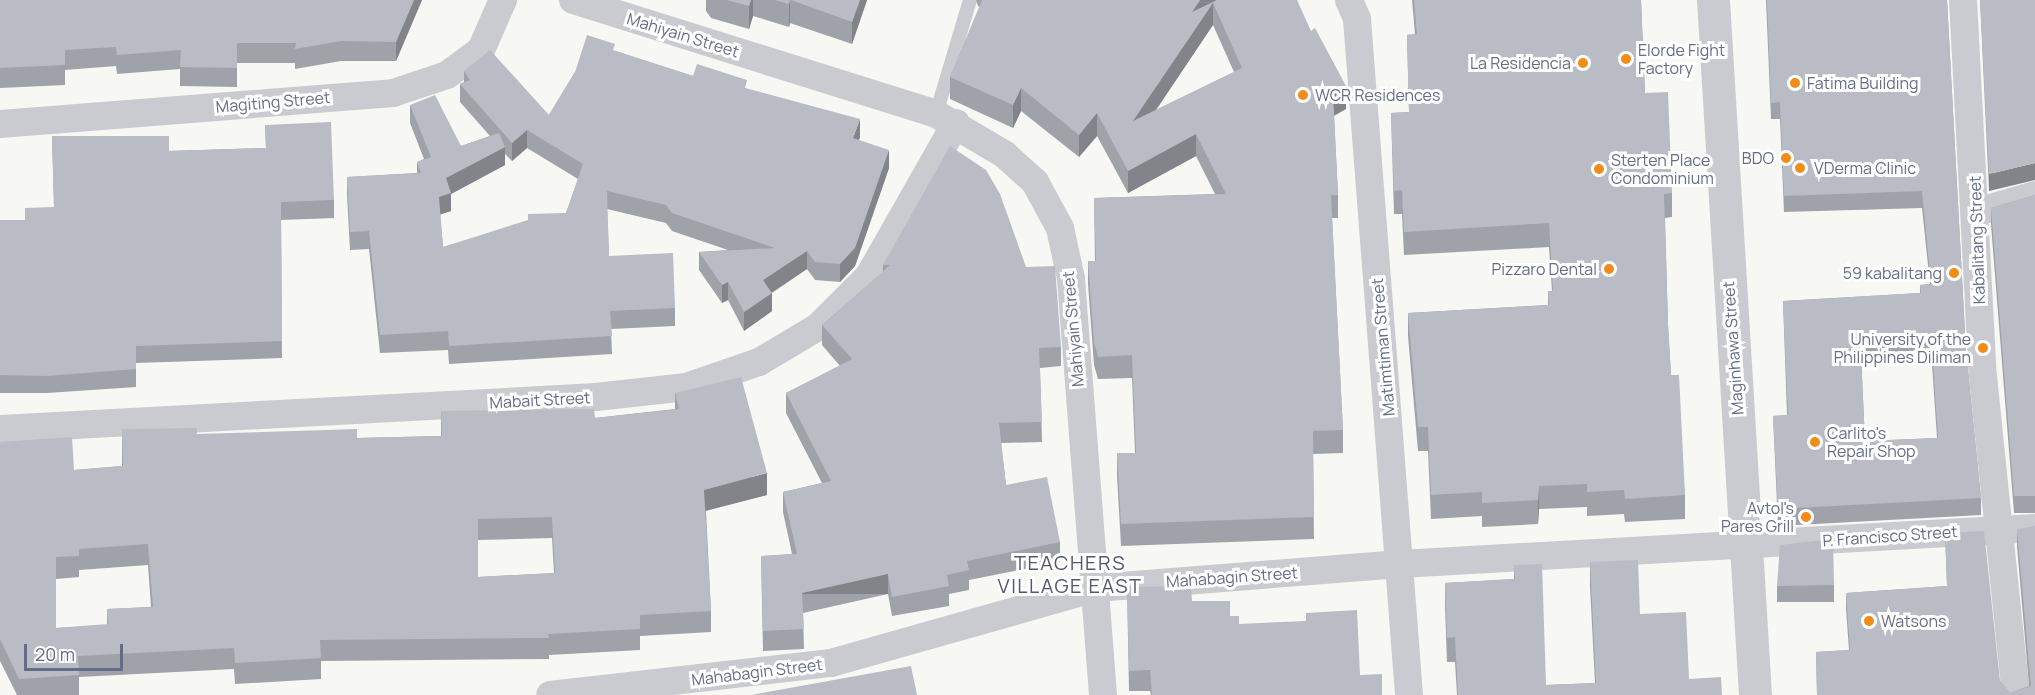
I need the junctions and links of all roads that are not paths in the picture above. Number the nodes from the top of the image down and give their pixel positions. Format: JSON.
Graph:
{"nodes":[{"id":1,"x":503,"y":0,"type":"edge"},
{"id":2,"x":573,"y":0,"type":"edge"},
{"id":3,"x":970,"y":0,"type":"edge"},
{"id":4,"x":1349,"y":0,"type":"edge"},
{"id":5,"x":1713,"y":0,"type":"edge"},
{"id":6,"x":1964,"y":0,"type":"edge"},
{"id":7,"x":946,"y":118,"type":"junction"},
{"id":8,"x":0,"y":124,"type":"edge"},
{"id":9,"x":2035,"y":195,"type":"edge"},
{"id":10,"x":1977,"y":212,"type":"junction"},
{"id":11,"x":0,"y":429,"type":"edge"},
{"id":12,"x":1997,"y":528,"type":"junction"},
{"id":13,"x":2035,"y":528,"type":"edge"},
{"id":14,"x":1745,"y":546,"type":"junction"},
{"id":15,"x":1400,"y":564,"type":"junction"},
{"id":16,"x":1096,"y":588,"type":"junction"},
{"id":17,"x":550,"y":695,"type":"edge"},
{"id":18,"x":1103,"y":695,"type":"edge"},
{"id":19,"x":1409,"y":695,"type":"edge"},
{"id":20,"x":1755,"y":695,"type":"edge"},
{"id":21,"x":2016,"y":695,"type":"edge"}],
"edges":[{"from":1,"to":8,"type":"street","name":"Magiting Street"},
{"from":2,"to":7,"type":"street","name":"Mahiyain Street"},
{"from":3,"to":7,"type":"lane"},
{"from":4,"to":15,"type":"street","name":"Matimtiman Street"},
{"from":5,"to":14,"type":"street","name":"Maginhawa Street"},
{"from":6,"to":10,"type":"street","name":"Kabalitang Street"},
{"from":7,"to":11,"type":"street","name":"Mabait Street"},
{"from":7,"to":16,"type":"street","name":"Mahiyain Street"},
{"from":9,"to":10,"type":"street"},
{"from":10,"to":12,"type":"street","name":"Kabalitang Street"},
{"from":12,"to":13,"type":"street","name":"P. Francisco Street"},
{"from":12,"to":14,"type":"street","name":"P. Francisco Street"},
{"from":12,"to":21,"type":"street","name":"Kabalitang Street"},
{"from":14,"to":15,"type":"street","name":"Mahabagin Street"},
{"from":14,"to":20,"type":"street","name":"Maginhawa Street"},
{"from":15,"to":16,"type":"street","name":"Mahabagin Street"},
{"from":15,"to":19,"type":"street","name":"Matimtiman Street"},
{"from":16,"to":17,"type":"street","name":"Mahabagin Street"},
{"from":16,"to":18,"type":"street","name":"Mahiyain Street"}]}
